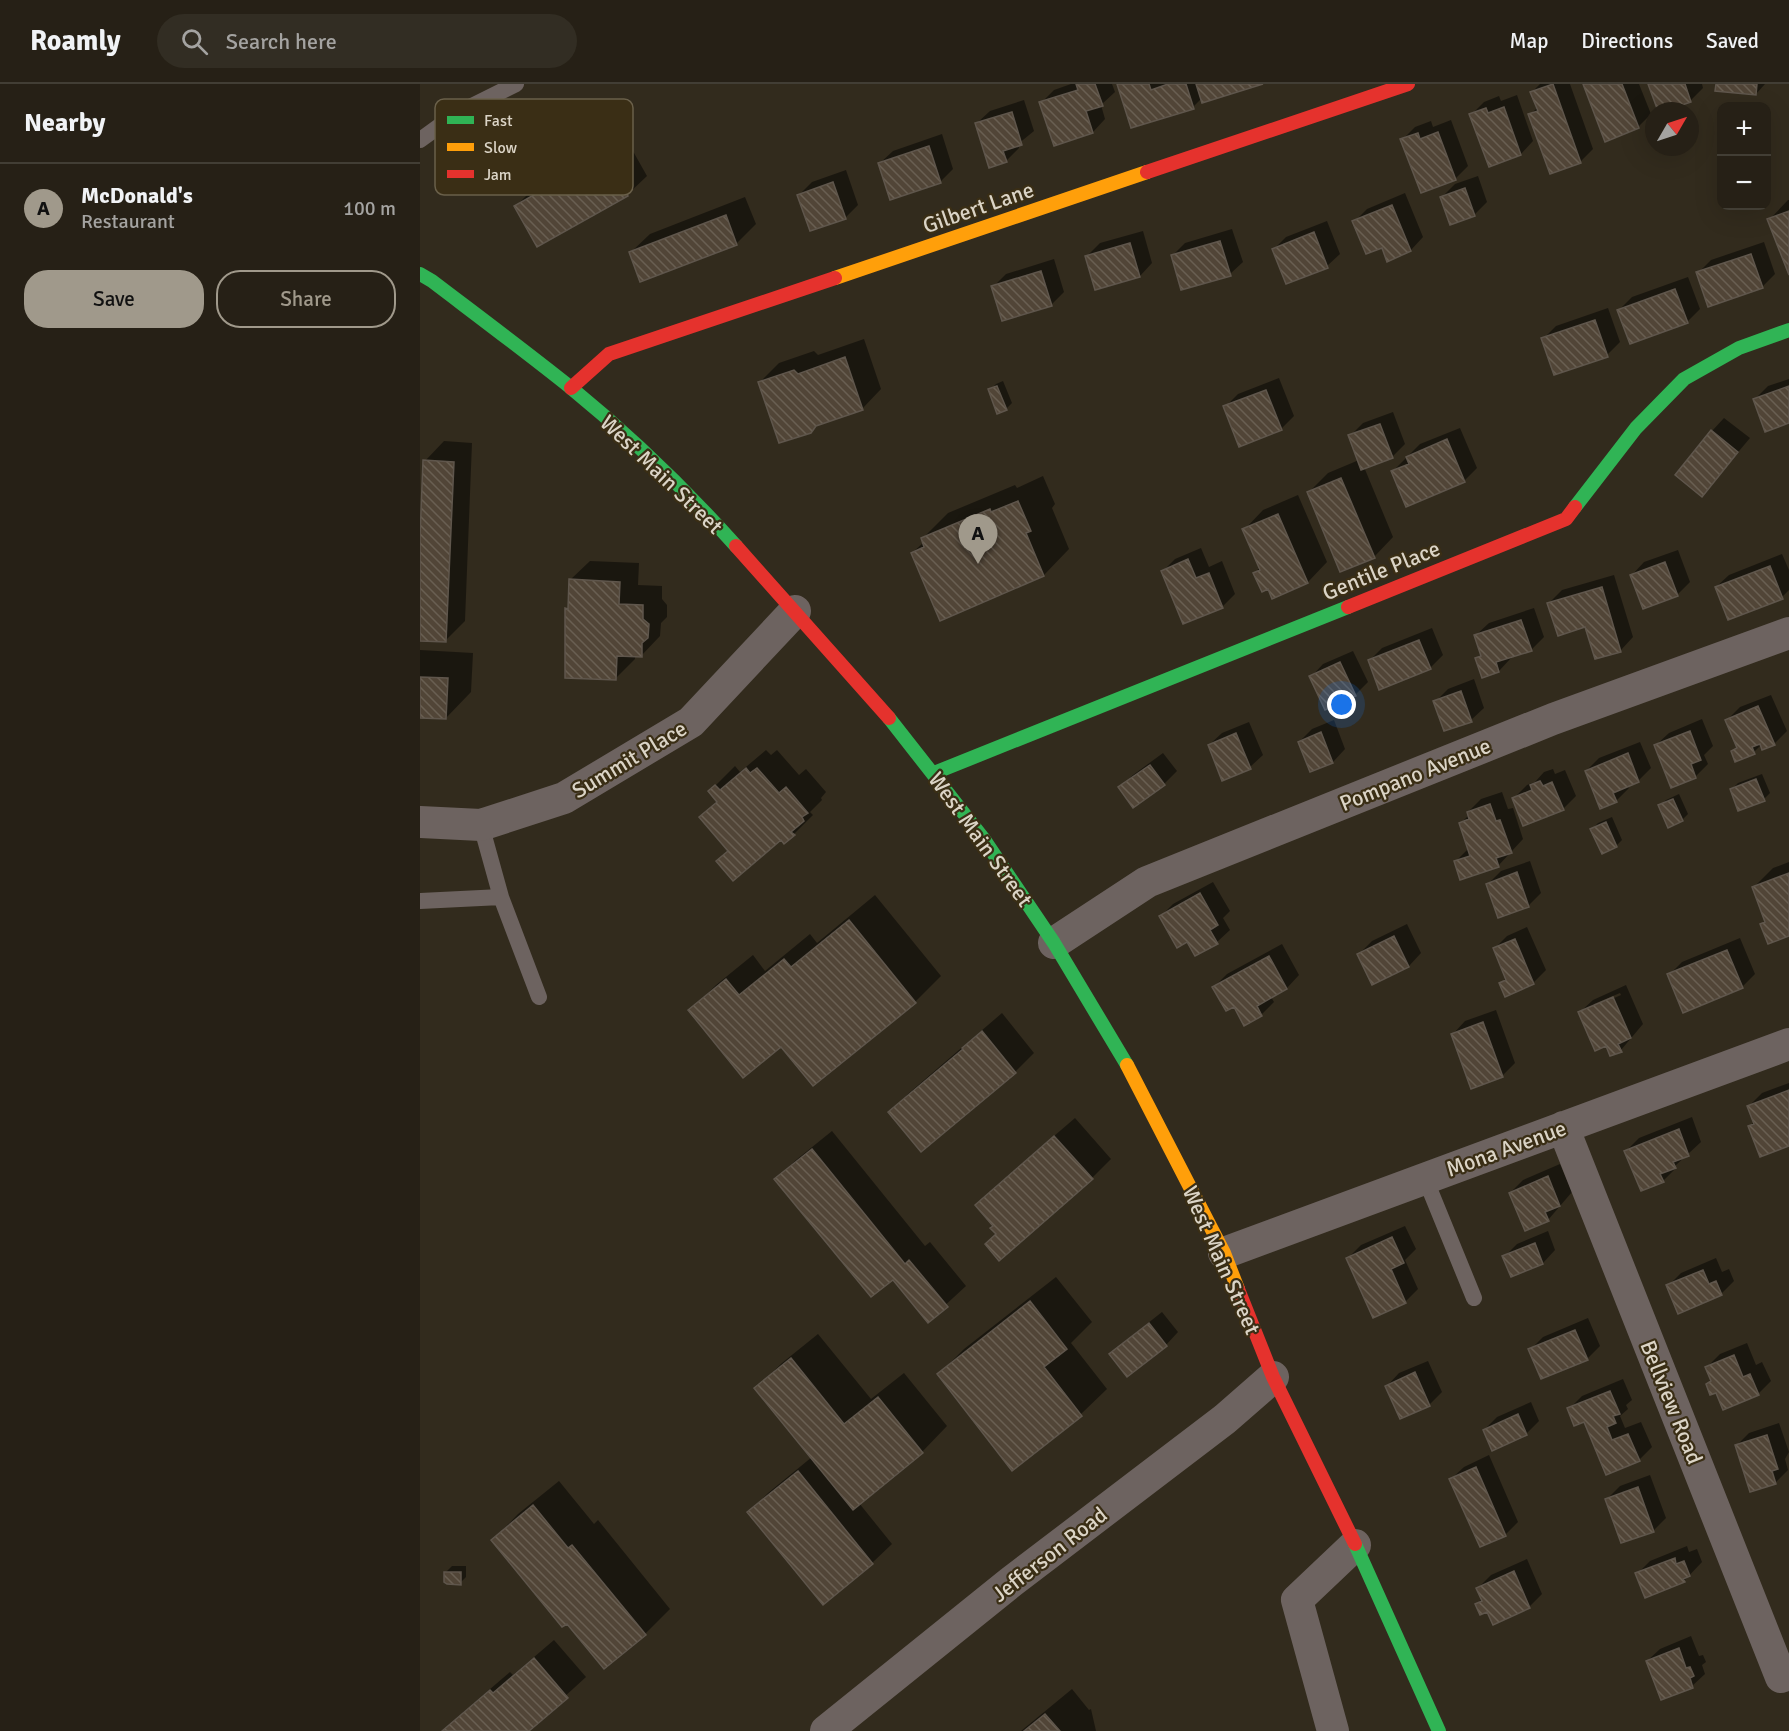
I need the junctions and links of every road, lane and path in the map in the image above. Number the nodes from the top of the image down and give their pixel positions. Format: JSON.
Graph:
{"nodes":[{"id":1,"x":516,"y":84,"type":"edge"},
{"id":2,"x":1404,"y":85,"type":"edge"},
{"id":3,"x":489,"y":89,"type":"edge"},
{"id":4,"x":476,"y":99,"type":"edge"},
{"id":5,"x":420,"y":274,"type":"edge"},
{"id":6,"x":1789,"y":330,"type":"edge"},
{"id":7,"x":571,"y":388,"type":"junction"},
{"id":8,"x":795,"y":611,"type":"junction"},
{"id":9,"x":1789,"y":633,"type":"edge"},
{"id":10,"x":934,"y":773,"type":"junction"},
{"id":11,"x":420,"y":822,"type":"edge"},
{"id":12,"x":481,"y":825,"type":"junction"},
{"id":13,"x":501,"y":897,"type":"junction"},
{"id":14,"x":420,"y":901,"type":"edge"},
{"id":15,"x":1054,"y":943,"type":"junction"},
{"id":16,"x":539,"y":997,"type":"dead end"},
{"id":17,"x":1789,"y":1044,"type":"edge"},
{"id":18,"x":1563,"y":1127,"type":"junction"},
{"id":19,"x":1425,"y":1178,"type":"junction"},
{"id":20,"x":1224,"y":1253,"type":"junction"},
{"id":21,"x":1474,"y":1298,"type":"dead end"},
{"id":22,"x":1273,"y":1377,"type":"junction"},
{"id":23,"x":1355,"y":1545,"type":"junction"},
{"id":24,"x":1781,"y":1677,"type":"dead end"},
{"id":25,"x":826,"y":1731,"type":"edge"},
{"id":26,"x":1333,"y":1731,"type":"edge"},
{"id":27,"x":1439,"y":1731,"type":"edge"}],
"edges":[{"from":1,"to":3,"type":"lane"},
{"from":2,"to":7,"type":"street","name":"Gilbert Lane"},
{"from":3,"to":4,"type":"lane"},
{"from":5,"to":7,"type":"street","name":"West Main Street"},
{"from":6,"to":10,"type":"street","name":"Gentile Place"},
{"from":7,"to":8,"type":"street","name":"West Main Street"},
{"from":8,"to":10,"type":"street","name":"West Main Street"},
{"from":8,"to":12,"type":"street","name":"Summit Place"},
{"from":9,"to":15,"type":"street","name":"Pompano Avenue"},
{"from":10,"to":15,"type":"street","name":"West Main Street"},
{"from":11,"to":12,"type":"street","name":"Summit Place"},
{"from":12,"to":13,"type":"lane"},
{"from":13,"to":14,"type":"lane"},
{"from":13,"to":16,"type":"lane"},
{"from":15,"to":20,"type":"street","name":"West Main Street"},
{"from":17,"to":18,"type":"street","name":"Mona Avenue"},
{"from":18,"to":19,"type":"street","name":"Mona Avenue"},
{"from":18,"to":24,"type":"street","name":"Bellview Road"},
{"from":19,"to":20,"type":"street","name":"Mona Avenue"},
{"from":19,"to":21,"type":"lane"},
{"from":20,"to":22,"type":"street","name":"West Main Street"},
{"from":22,"to":23,"type":"street","name":"West Main Street"},
{"from":22,"to":25,"type":"street","name":"Jefferson Road"},
{"from":23,"to":26,"type":"street"},
{"from":23,"to":27,"type":"street","name":"West Main Street"}]}
